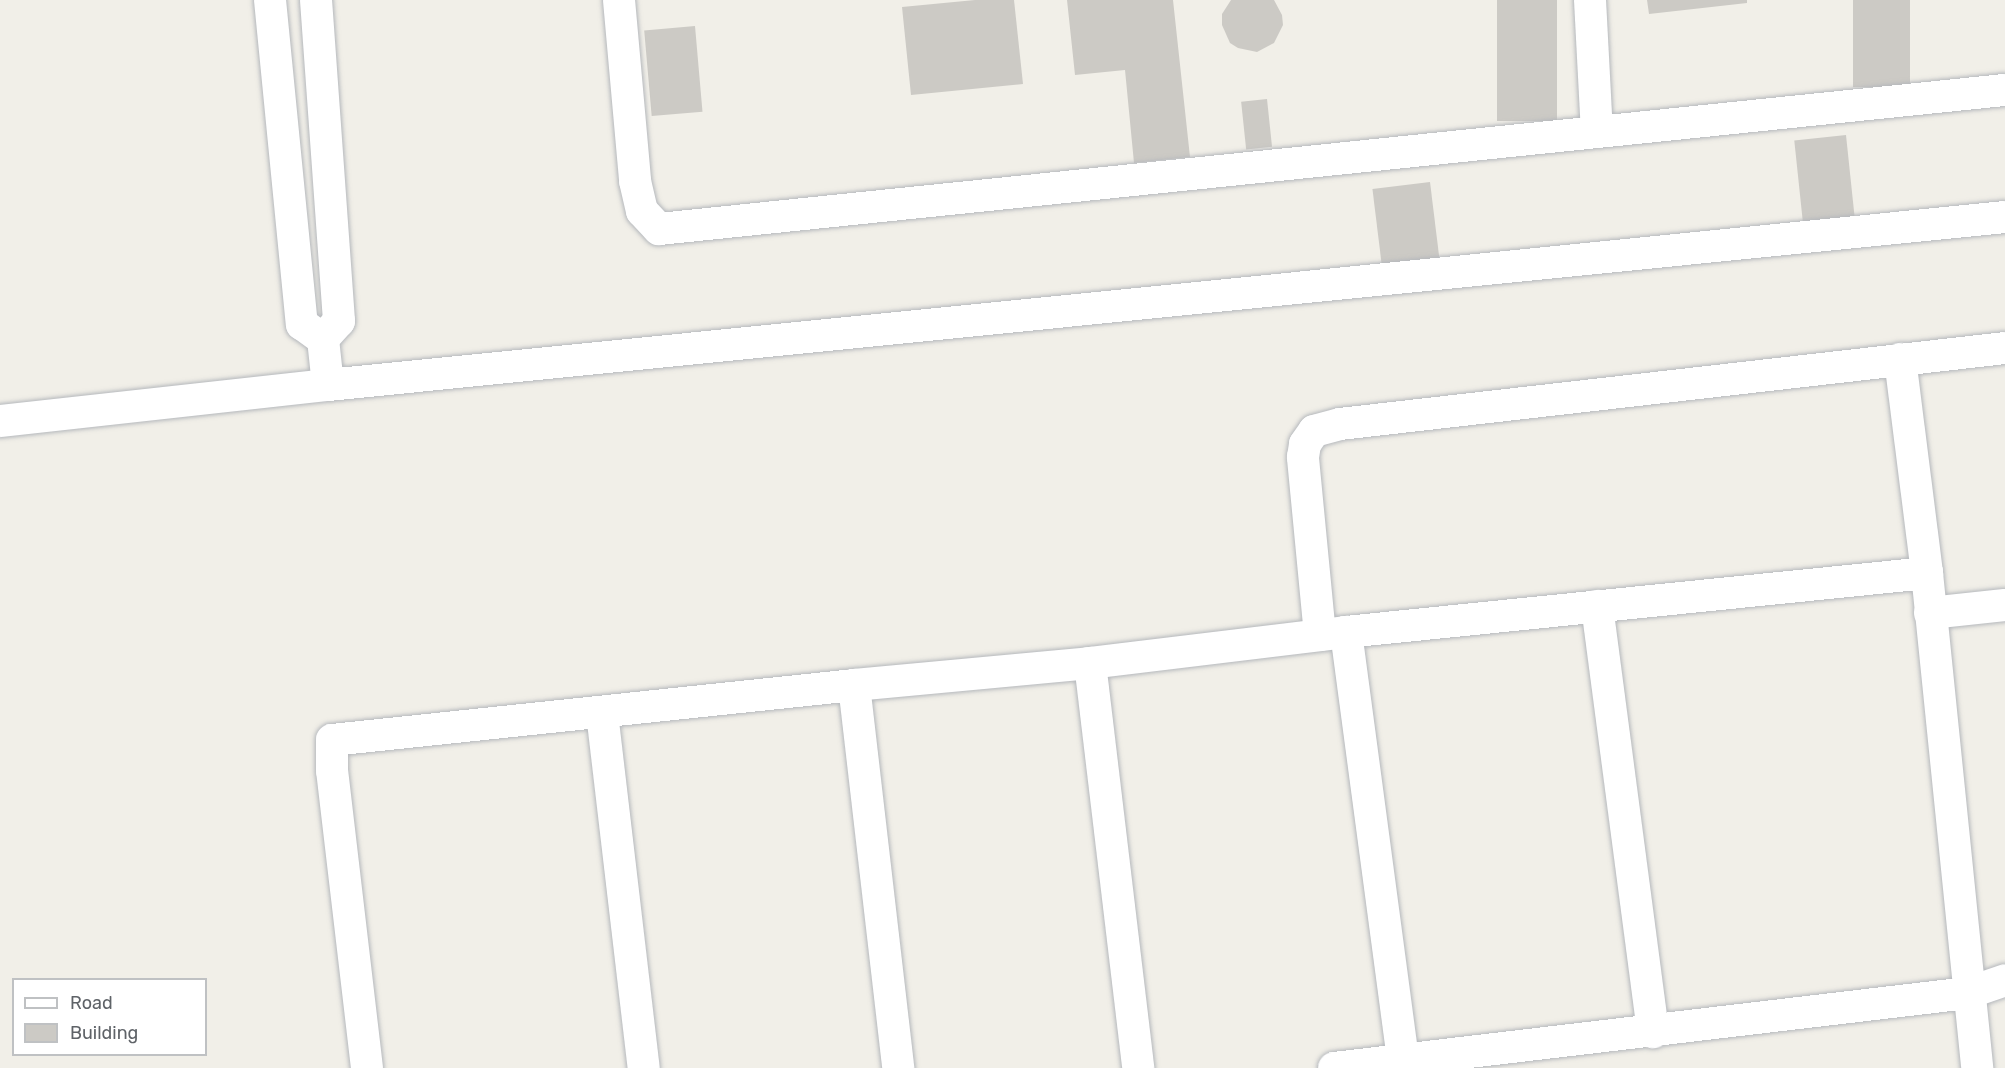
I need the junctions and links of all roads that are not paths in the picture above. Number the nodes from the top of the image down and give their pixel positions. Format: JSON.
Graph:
{"nodes":[{"id":1,"x":270,"y":0,"type":"edge"},
{"id":2,"x":316,"y":0,"type":"edge"},
{"id":3,"x":619,"y":0,"type":"edge"},
{"id":4,"x":1590,"y":0,"type":"edge"},
{"id":5,"x":2005,"y":90,"type":"edge"},
{"id":6,"x":1597,"y":132,"type":"junction"},
{"id":7,"x":2005,"y":217,"type":"edge"},
{"id":8,"x":323,"y":339,"type":"junction"},
{"id":9,"x":2005,"y":348,"type":"edge"},
{"id":10,"x":1900,"y":359,"type":"junction"},
{"id":11,"x":328,"y":385,"type":"junction"},
{"id":12,"x":0,"y":421,"type":"edge"},
{"id":13,"x":1927,"y":573,"type":"junction"},
{"id":14,"x":2005,"y":605,"type":"edge"},
{"id":15,"x":1597,"y":606,"type":"junction"},
{"id":16,"x":1930,"y":613,"type":"junction"},
{"id":17,"x":1333,"y":633,"type":"junction"},
{"id":18,"x":1090,"y":663,"type":"junction"},
{"id":19,"x":854,"y":685,"type":"junction"},
{"id":20,"x":602,"y":713,"type":"junction"},
{"id":21,"x":2005,"y":980,"type":"edge"},
{"id":22,"x":1968,"y":993,"type":"junction"},
{"id":23,"x":1653,"y":1032,"type":"junction"},
{"id":24,"x":1403,"y":1060,"type":"junction"},
{"id":25,"x":367,"y":1068,"type":"edge"},
{"id":26,"x":644,"y":1068,"type":"edge"},
{"id":27,"x":898,"y":1068,"type":"edge"},
{"id":28,"x":1138,"y":1068,"type":"edge"},
{"id":29,"x":1334,"y":1068,"type":"edge"},
{"id":30,"x":1977,"y":1068,"type":"edge"}],
"edges":[{"from":1,"to":8,"type":"street"},
{"from":2,"to":8,"type":"street"},
{"from":3,"to":6,"type":"street"},
{"from":4,"to":6,"type":"street"},
{"from":5,"to":6,"type":"street"},
{"from":7,"to":11,"type":"street"},
{"from":8,"to":11,"type":"street"},
{"from":9,"to":10,"type":"street"},
{"from":10,"to":13,"type":"street"},
{"from":10,"to":17,"type":"street"},
{"from":11,"to":12,"type":"street"},
{"from":13,"to":15,"type":"street"},
{"from":13,"to":16,"type":"street"},
{"from":14,"to":16,"type":"street"},
{"from":15,"to":17,"type":"street"},
{"from":15,"to":23,"type":"street"},
{"from":16,"to":22,"type":"street"},
{"from":17,"to":18,"type":"street"},
{"from":17,"to":24,"type":"street"},
{"from":18,"to":19,"type":"street"},
{"from":18,"to":28,"type":"street"},
{"from":19,"to":20,"type":"street"},
{"from":19,"to":27,"type":"street"},
{"from":20,"to":25,"type":"street"},
{"from":20,"to":26,"type":"street"},
{"from":21,"to":22,"type":"street"},
{"from":22,"to":23,"type":"street"},
{"from":22,"to":30,"type":"street"},
{"from":23,"to":24,"type":"street"},
{"from":24,"to":29,"type":"street"}]}
